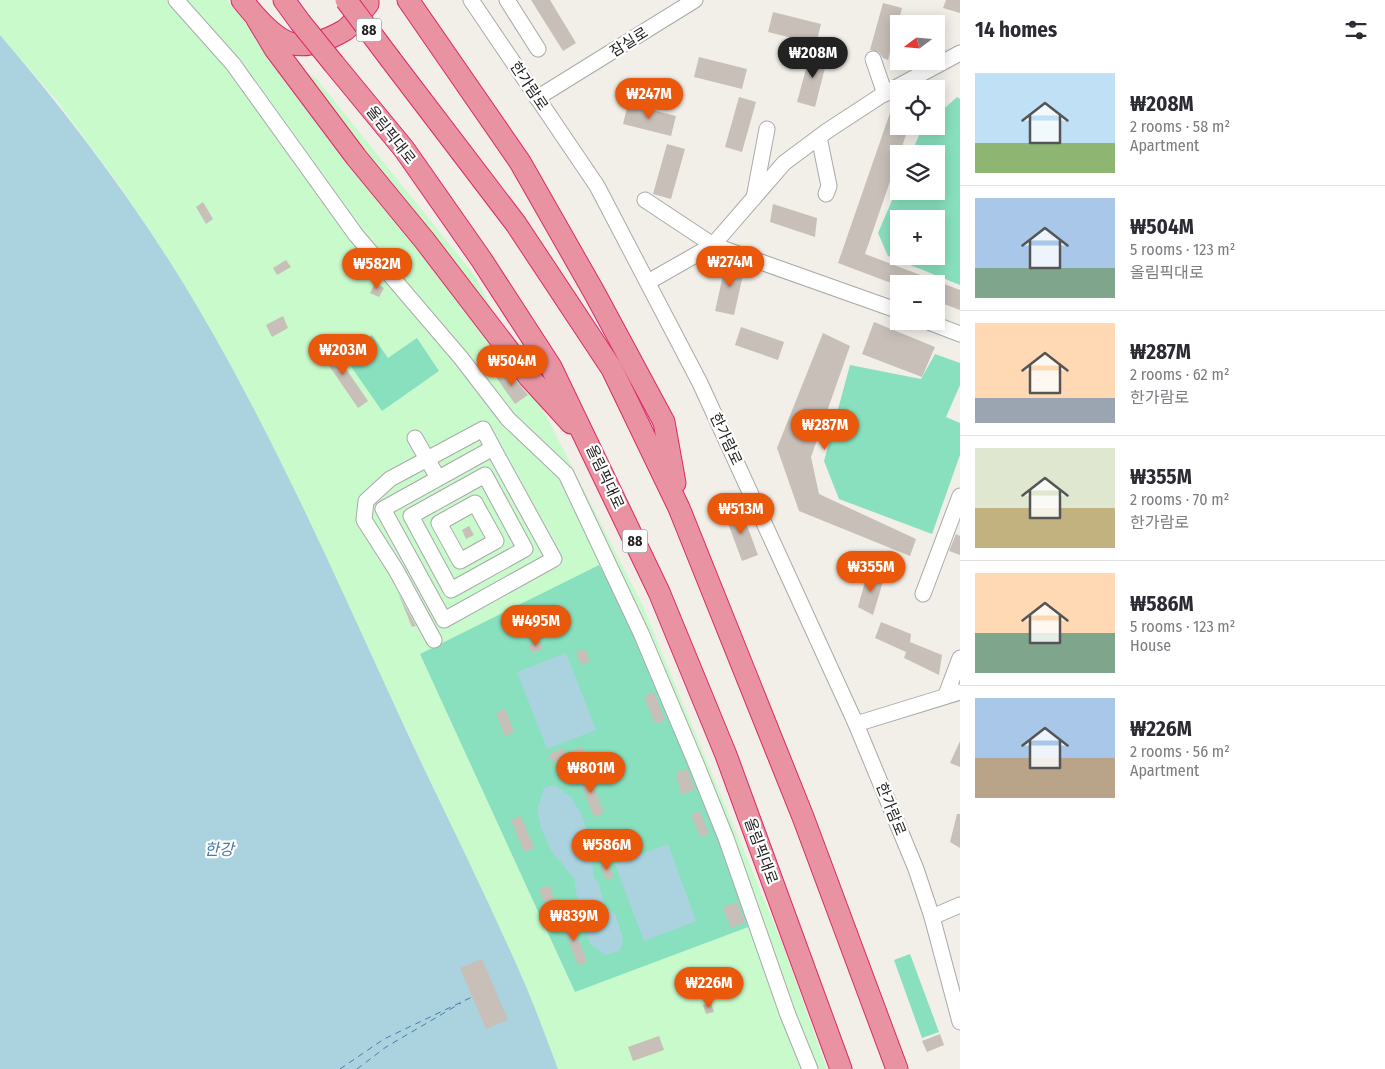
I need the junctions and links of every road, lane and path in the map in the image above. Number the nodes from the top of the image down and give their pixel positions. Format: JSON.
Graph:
{"nodes":[{"id":1,"x":176,"y":0,"type":"edge"},
{"id":2,"x":242,"y":0,"type":"edge"},
{"id":3,"x":284,"y":0,"type":"edge"},
{"id":4,"x":346,"y":0,"type":"edge"},
{"id":5,"x":368,"y":0,"type":"edge"},
{"id":6,"x":408,"y":0,"type":"edge"},
{"id":7,"x":471,"y":0,"type":"edge"},
{"id":8,"x":507,"y":0,"type":"edge"},
{"id":9,"x":695,"y":0,"type":"edge"},
{"id":10,"x":258,"y":19,"type":"junction"},
{"id":11,"x":538,"y":49,"type":"dead end"},
{"id":12,"x":960,"y":52,"type":"edge"},
{"id":13,"x":873,"y":59,"type":"dead end"},
{"id":14,"x":885,"y":94,"type":"junction"},
{"id":15,"x":537,"y":98,"type":"junction"},
{"id":16,"x":767,"y":129,"type":"dead end"},
{"id":17,"x":819,"y":137,"type":"junction"},
{"id":18,"x":826,"y":194,"type":"dead end"},
{"id":19,"x":754,"y":199,"type":"junction"},
{"id":20,"x":645,"y":200,"type":"dead end"},
{"id":21,"x":713,"y":245,"type":"junction"},
{"id":22,"x":648,"y":282,"type":"junction"},
{"id":23,"x":890,"y":308,"type":"edge"},
{"id":24,"x":945,"y":328,"type":"edge"},
{"id":25,"x":960,"y":334,"type":"edge"},
{"id":26,"x":415,"y":438,"type":"dead end"},
{"id":27,"x":589,"y":443,"type":"junction"},
{"id":28,"x":493,"y":448,"type":"junction"},
{"id":29,"x":428,"y":459,"type":"junction"},
{"id":30,"x":456,"y":468,"type":"junction"},
{"id":31,"x":438,"y":478,"type":"junction"},
{"id":32,"x":390,"y":479,"type":"junction"},
{"id":33,"x":513,"y":484,"type":"junction"},
{"id":34,"x":466,"y":486,"type":"junction"},
{"id":35,"x":419,"y":488,"type":"junction"},
{"id":36,"x":495,"y":494,"type":"junction"},
{"id":37,"x":448,"y":496,"type":"junction"},
{"id":38,"x":960,"y":496,"type":"edge"},
{"id":39,"x":400,"y":499,"type":"junction"},
{"id":40,"x":429,"y":507,"type":"junction"},
{"id":41,"x":679,"y":508,"type":"junction"},
{"id":42,"x":505,"y":512,"type":"junction"},
{"id":43,"x":456,"y":513,"type":"junction"},
{"id":44,"x":533,"y":521,"type":"junction"},
{"id":45,"x":486,"y":523,"type":"junction"},
{"id":46,"x":393,"y":527,"type":"junction"},
{"id":47,"x":515,"y":531,"type":"junction"},
{"id":48,"x":422,"y":536,"type":"junction"},
{"id":49,"x":449,"y":542,"type":"junction"},
{"id":50,"x":378,"y":543,"type":"junction"},
{"id":51,"x":403,"y":545,"type":"junction"},
{"id":52,"x":431,"y":552,"type":"junction"},
{"id":53,"x":477,"y":552,"type":"junction"},
{"id":54,"x":507,"y":559,"type":"junction"},
{"id":55,"x":412,"y":562,"type":"junction"},
{"id":56,"x":396,"y":570,"type":"junction"},
{"id":57,"x":485,"y":571,"type":"junction"},
{"id":58,"x":442,"y":572,"type":"junction"},
{"id":59,"x":518,"y":579,"type":"junction"},
{"id":60,"x":470,"y":580,"type":"junction"},
{"id":61,"x":423,"y":582,"type":"junction"},
{"id":62,"x":496,"y":591,"type":"junction"},
{"id":63,"x":923,"y":594,"type":"dead end"},
{"id":64,"x":434,"y":600,"type":"junction"},
{"id":65,"x":480,"y":600,"type":"junction"},
{"id":66,"x":417,"y":609,"type":"junction"},
{"id":67,"x":434,"y":640,"type":"dead end"},
{"id":68,"x":960,"y":658,"type":"edge"},
{"id":69,"x":953,"y":693,"type":"edge"},
{"id":70,"x":856,"y":724,"type":"junction"},
{"id":71,"x":960,"y":905,"type":"edge"},
{"id":72,"x":932,"y":916,"type":"junction"},
{"id":73,"x":960,"y":1022,"type":"edge"},
{"id":74,"x":810,"y":1069,"type":"edge"},
{"id":75,"x":841,"y":1069,"type":"edge"},
{"id":76,"x":897,"y":1069,"type":"edge"}],
"edges":[{"from":1,"to":74,"type":"street"},
{"from":2,"to":10,"type":"highway"},
{"from":3,"to":27,"type":"highway","name":"올림픽대로","number":"88","bridge":true},
{"from":4,"to":41,"type":"highway","number":"88","bridge":true},
{"from":5,"to":10,"type":"highway"},
{"from":6,"to":41,"type":"highway"},
{"from":7,"to":15,"type":"street","name":"한가람로"},
{"from":8,"to":11,"type":"street"},
{"from":9,"to":15,"type":"street","name":"잠실로"},
{"from":10,"to":27,"type":"highway"},
{"from":12,"to":14,"type":"street"},
{"from":13,"to":14,"type":"street"},
{"from":14,"to":17,"type":"street"},
{"from":15,"to":22,"type":"street","name":"한가람로"},
{"from":16,"to":19,"type":"street"},
{"from":17,"to":18,"type":"street"},
{"from":17,"to":19,"type":"street"},
{"from":19,"to":21,"type":"street"},
{"from":20,"to":21,"type":"street"},
{"from":21,"to":22,"type":"street"},
{"from":21,"to":23,"type":"street"},
{"from":22,"to":70,"type":"street","name":"한가람로"},
{"from":24,"to":25,"type":"street"},
{"from":26,"to":29,"type":"street"},
{"from":27,"to":75,"type":"highway","name":"올림픽대로","number":"88"},
{"from":28,"to":29,"type":"street"},
{"from":28,"to":30,"type":"street"},
{"from":28,"to":33,"type":"street"},
{"from":29,"to":31,"type":"street"},
{"from":29,"to":32,"type":"street"},
{"from":30,"to":31,"type":"street"},
{"from":30,"to":34,"type":"street"},
{"from":31,"to":35,"type":"street"},
{"from":32,"to":39,"type":"street"},
{"from":32,"to":50,"type":"street"},
{"from":33,"to":36,"type":"street"},
{"from":33,"to":44,"type":"street"},
{"from":34,"to":36,"type":"street"},
{"from":34,"to":37,"type":"street"},
{"from":35,"to":39,"type":"street"},
{"from":35,"to":40,"type":"street"},
{"from":36,"to":42,"type":"street"},
{"from":37,"to":40,"type":"street"},
{"from":37,"to":43,"type":"street"},
{"from":38,"to":63,"type":"street"},
{"from":39,"to":46,"type":"street"},
{"from":40,"to":48,"type":"street"},
{"from":41,"to":76,"type":"highway","number":"88"},
{"from":42,"to":45,"type":"street"},
{"from":42,"to":47,"type":"street"},
{"from":43,"to":45,"type":"street"},
{"from":43,"to":49,"type":"street"},
{"from":44,"to":47,"type":"street"},
{"from":44,"to":59,"type":"street"},
{"from":45,"to":53,"type":"street"},
{"from":46,"to":50,"type":"street"},
{"from":46,"to":51,"type":"street"},
{"from":47,"to":54,"type":"street"},
{"from":48,"to":51,"type":"street"},
{"from":48,"to":52,"type":"street"},
{"from":49,"to":52,"type":"street"},
{"from":49,"to":53,"type":"street"},
{"from":50,"to":56,"type":"street"},
{"from":51,"to":55,"type":"street"},
{"from":52,"to":58,"type":"street"},
{"from":53,"to":57,"type":"street"},
{"from":54,"to":57,"type":"street"},
{"from":54,"to":59,"type":"street"},
{"from":55,"to":56,"type":"street"},
{"from":55,"to":61,"type":"street"},
{"from":56,"to":66,"type":"street"},
{"from":57,"to":60,"type":"street"},
{"from":57,"to":62,"type":"street"},
{"from":58,"to":60,"type":"street"},
{"from":58,"to":61,"type":"street"},
{"from":59,"to":62,"type":"street"},
{"from":60,"to":65,"type":"street"},
{"from":61,"to":64,"type":"street"},
{"from":62,"to":65,"type":"street"},
{"from":64,"to":65,"type":"street"},
{"from":64,"to":66,"type":"street"},
{"from":66,"to":67,"type":"street"},
{"from":68,"to":69,"type":"street"},
{"from":69,"to":70,"type":"street"},
{"from":70,"to":72,"type":"street","name":"한가람로"},
{"from":71,"to":72,"type":"street"},
{"from":72,"to":73,"type":"street","name":"한가람로"}]}
